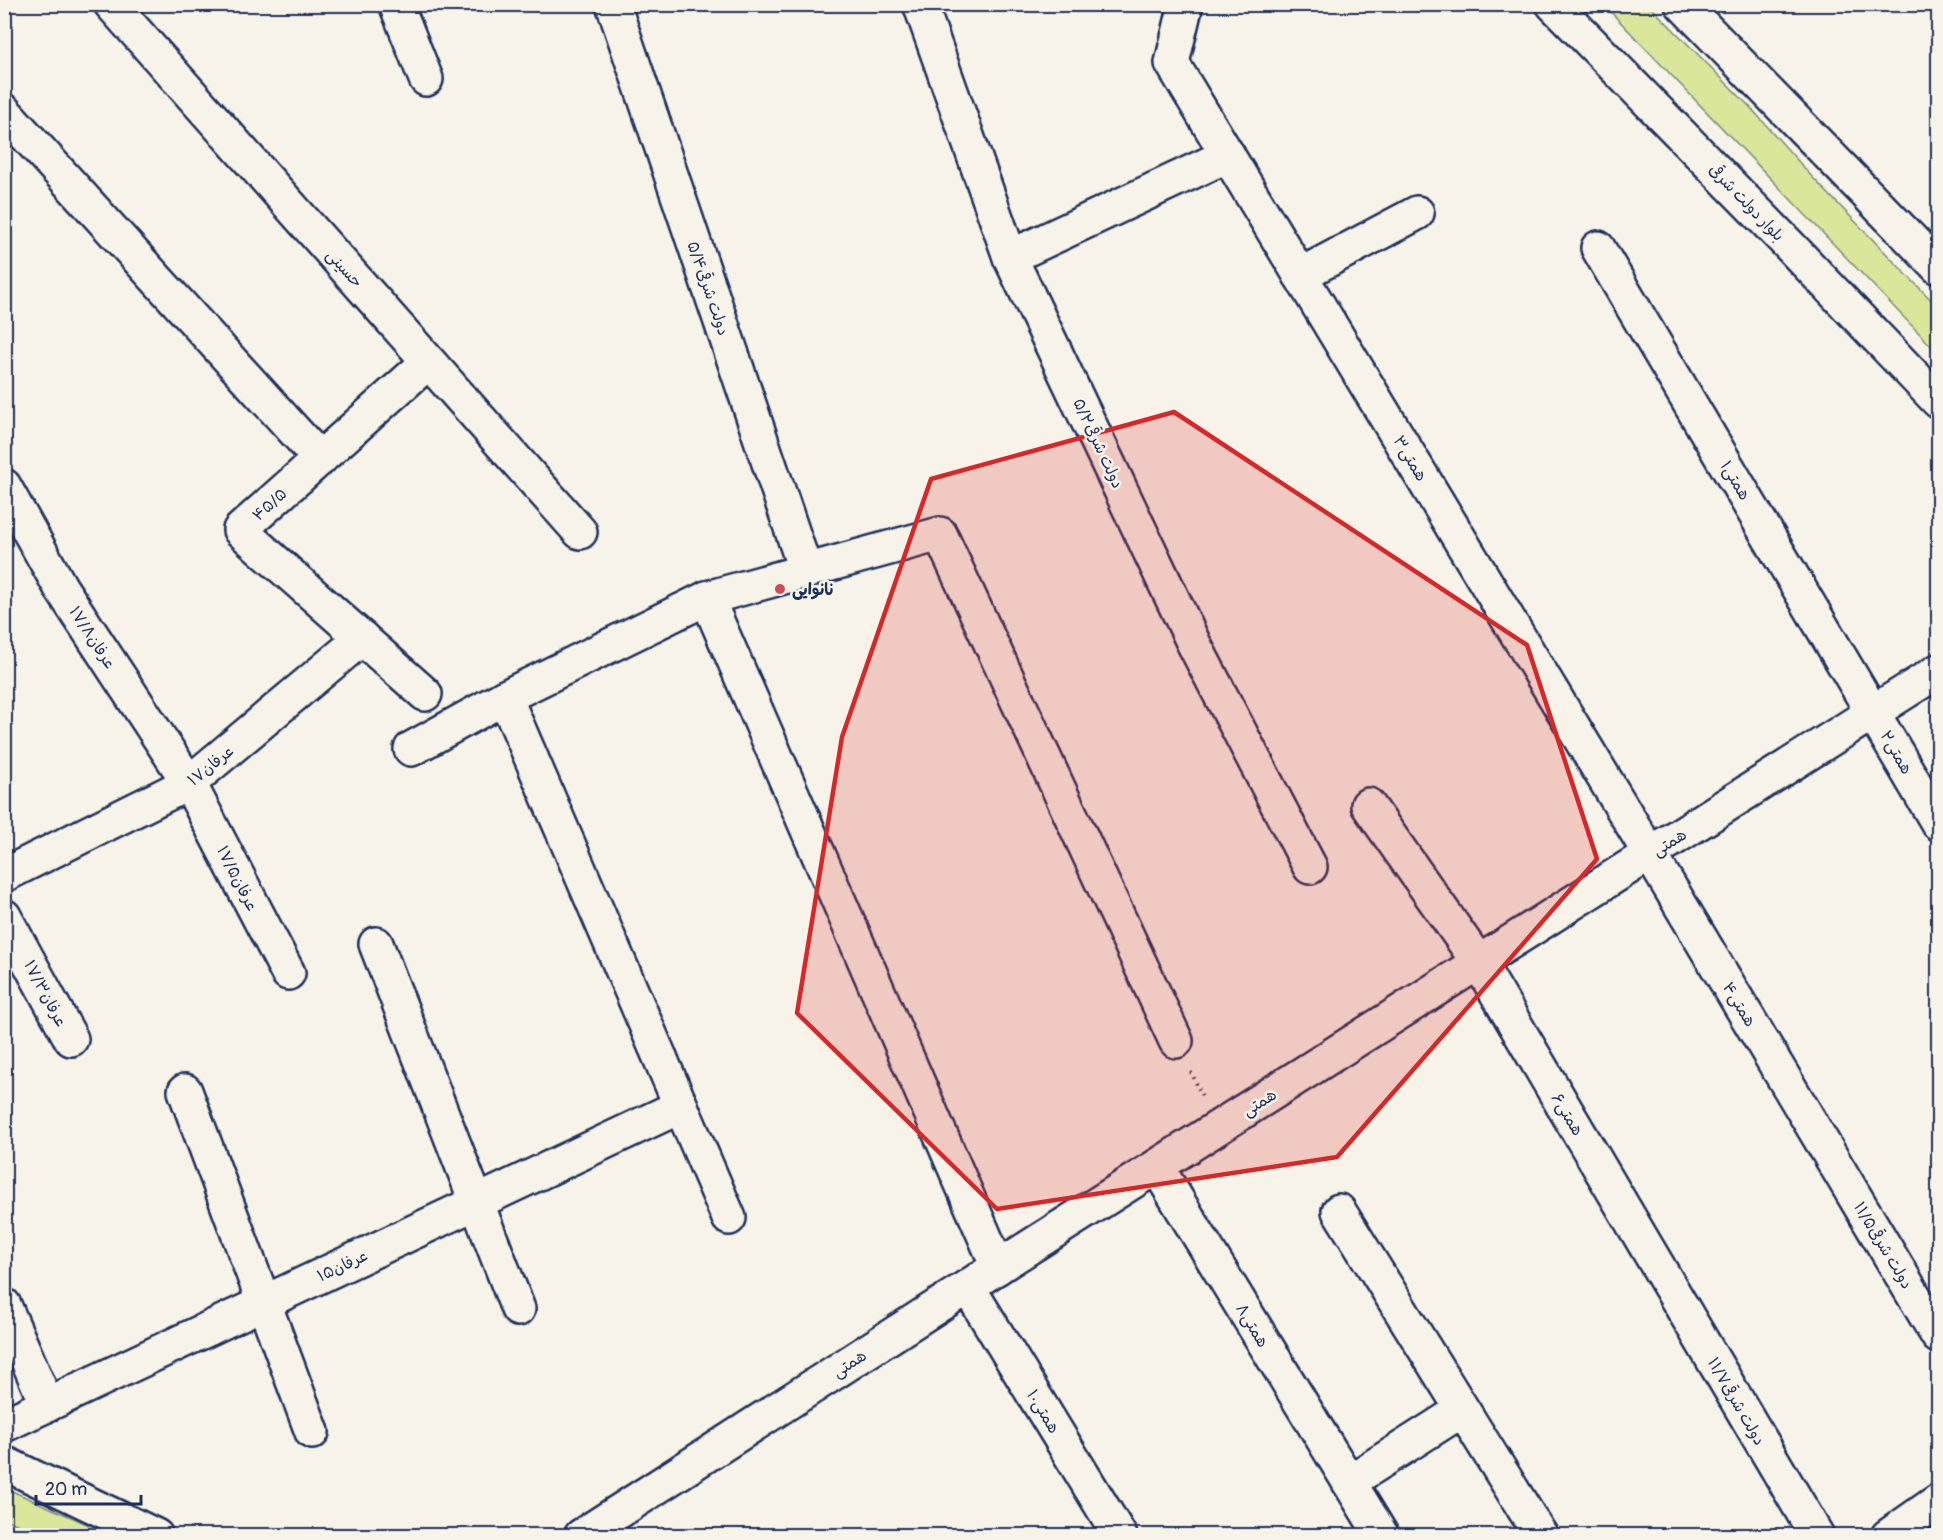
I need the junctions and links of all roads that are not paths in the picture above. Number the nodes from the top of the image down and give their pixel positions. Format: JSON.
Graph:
{"nodes":[{"id":1,"x":111,"y":4,"type":"edge"},
{"id":2,"x":396,"y":4,"type":"edge"},
{"id":3,"x":613,"y":4,"type":"edge"},
{"id":4,"x":920,"y":4,"type":"edge"},
{"id":5,"x":1186,"y":4,"type":"edge"},
{"id":6,"x":1553,"y":4,"type":"edge"},
{"id":7,"x":1682,"y":4,"type":"edge"},
{"id":8,"x":426,"y":79,"type":"dead end"},
{"id":9,"x":4,"y":111,"type":"edge"},
{"id":10,"x":1228,"y":155,"type":"junction"},
{"id":11,"x":1417,"y":213,"type":"dead end"},
{"id":12,"x":1598,"y":248,"type":"dead end"},
{"id":13,"x":1010,"y":257,"type":"junction"},
{"id":14,"x":1938,"y":267,"type":"edge"},
{"id":15,"x":1300,"y":275,"type":"junction"},
{"id":16,"x":428,"y":362,"type":"junction"},
{"id":17,"x":1938,"y":401,"type":"edge"},
{"id":18,"x":320,"y":459,"type":"junction"},
{"id":19,"x":4,"y":486,"type":"edge"},
{"id":20,"x":580,"y":532,"type":"dead end"},
{"id":21,"x":806,"y":572,"type":"junction"},
{"id":22,"x":707,"y":598,"type":"junction"},
{"id":23,"x":362,"y":638,"type":"junction"},
{"id":24,"x":1938,"y":671,"type":"edge"},
{"id":25,"x":425,"y":694,"type":"dead end"},
{"id":26,"x":505,"y":696,"type":"junction"},
{"id":27,"x":1874,"y":712,"type":"junction"},
{"id":28,"x":411,"y":749,"type":"dead end"},
{"id":29,"x":189,"y":783,"type":"junction"},
{"id":30,"x":1368,"y":805,"type":"dead end"},
{"id":31,"x":1938,"y":823,"type":"edge"},
{"id":32,"x":1650,"y":854,"type":"junction"},
{"id":33,"x":1310,"y":867,"type":"dead end"},
{"id":34,"x":4,"y":875,"type":"edge"},
{"id":35,"x":4,"y":916,"type":"edge"},
{"id":36,"x":376,"y":944,"type":"dead end"},
{"id":37,"x":1479,"y":963,"type":"junction"},
{"id":38,"x":288,"y":973,"type":"dead end"},
{"id":39,"x":71,"y":1039,"type":"dead end"},
{"id":40,"x":1176,"y":1041,"type":"road end"},
{"id":41,"x":185,"y":1091,"type":"dead end"},
{"id":42,"x":681,"y":1106,"type":"junction"},
{"id":43,"x":1830,"y":1154,"type":"joint"},
{"id":44,"x":1156,"y":1167,"type":"junction"},
{"id":45,"x":476,"y":1202,"type":"junction"},
{"id":46,"x":1339,"y":1211,"type":"dead end"},
{"id":47,"x":729,"y":1218,"type":"dead end"},
{"id":48,"x":1658,"y":1266,"type":"joint"},
{"id":49,"x":998,"y":1267,"type":"junction"},
{"id":50,"x":968,"y":1287,"type":"junction"},
{"id":51,"x":264,"y":1302,"type":"junction"},
{"id":52,"x":4,"y":1305,"type":"edge"},
{"id":53,"x":518,"y":1310,"type":"dead end"},
{"id":54,"x":1938,"y":1336,"type":"edge"},
{"id":55,"x":47,"y":1405,"type":"junction"},
{"id":56,"x":1462,"y":1410,"type":"junction"},
{"id":57,"x":4,"y":1425,"type":"edge"},
{"id":58,"x":312,"y":1432,"type":"dead end"},
{"id":59,"x":4,"y":1463,"type":"edge"},
{"id":60,"x":1349,"y":1482,"type":"junction"},
{"id":61,"x":1938,"y":1501,"type":"edge"},
{"id":62,"x":156,"y":1536,"type":"edge"},
{"id":63,"x":580,"y":1536,"type":"edge"},
{"id":64,"x":1120,"y":1536,"type":"edge"},
{"id":65,"x":1382,"y":1536,"type":"edge"},
{"id":66,"x":1540,"y":1536,"type":"edge"},
{"id":67,"x":1817,"y":1536,"type":"edge"},
{"id":68,"x":1888,"y":1536,"type":"edge"}],
"edges":[{"from":1,"to":16,"type":"street","name":"حسینی"},
{"from":2,"to":8,"type":"street"},
{"from":3,"to":21,"type":"street","name":"۵/۴دولت شرقی"},
{"from":4,"to":13,"type":"street","name":"۵/۲دولت شرقی"},
{"from":5,"to":10,"type":"street","name":"۳همتی"},
{"from":6,"to":17,"type":"street","name":"بلوار دولت شرقی"},
{"from":7,"to":14,"type":"street"},
{"from":9,"to":18,"type":"street"},
{"from":10,"to":13,"type":"street"},
{"from":10,"to":15,"type":"street","name":"۳همتی"},
{"from":11,"to":15,"type":"street"},
{"from":12,"to":27,"type":"street","name":"۱همتی"},
{"from":13,"to":33,"type":"street","name":"۵/۲دولت شرقی"},
{"from":15,"to":32,"type":"street","name":"۳همتی"},
{"from":16,"to":18,"type":"street","name":"۴۵/۵"},
{"from":16,"to":20,"type":"street","name":"حسینی"},
{"from":18,"to":23,"type":"street","name":"۴۵/۵"},
{"from":19,"to":29,"type":"street","name":"۱۷/۸عرفان"},
{"from":21,"to":22,"type":"street"},
{"from":21,"to":40,"type":"street"},
{"from":22,"to":26,"type":"street"},
{"from":22,"to":49,"type":"street"},
{"from":23,"to":25,"type":"street","name":"۴۵/۵"},
{"from":23,"to":29,"type":"street","name":"۱۷عرفان"},
{"from":24,"to":27,"type":"street","name":"همتی"},
{"from":26,"to":28,"type":"street"},
{"from":26,"to":42,"type":"street"},
{"from":27,"to":31,"type":"street","name":"۲همتی"},
{"from":27,"to":32,"type":"street","name":"همتی"},
{"from":29,"to":34,"type":"street","name":"۱۷عرفان"},
{"from":29,"to":38,"type":"street","name":"۱۷/۵عرفان"},
{"from":30,"to":37,"type":"street","name":"۶همتی"},
{"from":32,"to":37,"type":"street","name":"همتی"},
{"from":32,"to":43,"type":"street","name":"۴همتی"},
{"from":35,"to":39,"type":"street","name":"۱۷/۳عرفان"},
{"from":36,"to":45,"type":"street"},
{"from":37,"to":44,"type":"street","name":"همتی"},
{"from":37,"to":48,"type":"street","name":"۶همتی"},
{"from":41,"to":51,"type":"street"},
{"from":42,"to":45,"type":"street","name":"۱۵عرفان"},
{"from":42,"to":47,"type":"street"},
{"from":43,"to":54,"type":"street","name":"۱۱/۵دولت شرقی"},
{"from":44,"to":49,"type":"street","name":"همتی"},
{"from":44,"to":60,"type":"street","name":"همتی۸"},
{"from":45,"to":51,"type":"street","name":"۱۵عرفان"},
{"from":45,"to":53,"type":"street"},
{"from":46,"to":56,"type":"street"},
{"from":48,"to":67,"type":"street","name":"۱۱/۷دولت شرقی"},
{"from":49,"to":50,"type":"street","name":"همتی"},
{"from":50,"to":63,"type":"street","name":"همتی"},
{"from":50,"to":64,"type":"street","name":"۱۰همتی"},
{"from":51,"to":55,"type":"street","name":"۱۵عرفان"},
{"from":51,"to":58,"type":"street"},
{"from":52,"to":55,"type":"street"},
{"from":55,"to":57,"type":"street","name":"۱۵عرفان"},
{"from":56,"to":60,"type":"street"},
{"from":56,"to":66,"type":"street"},
{"from":59,"to":62,"type":"street"},
{"from":60,"to":65,"type":"street","name":"همتی۸"},
{"from":61,"to":68,"type":"street"}]}
